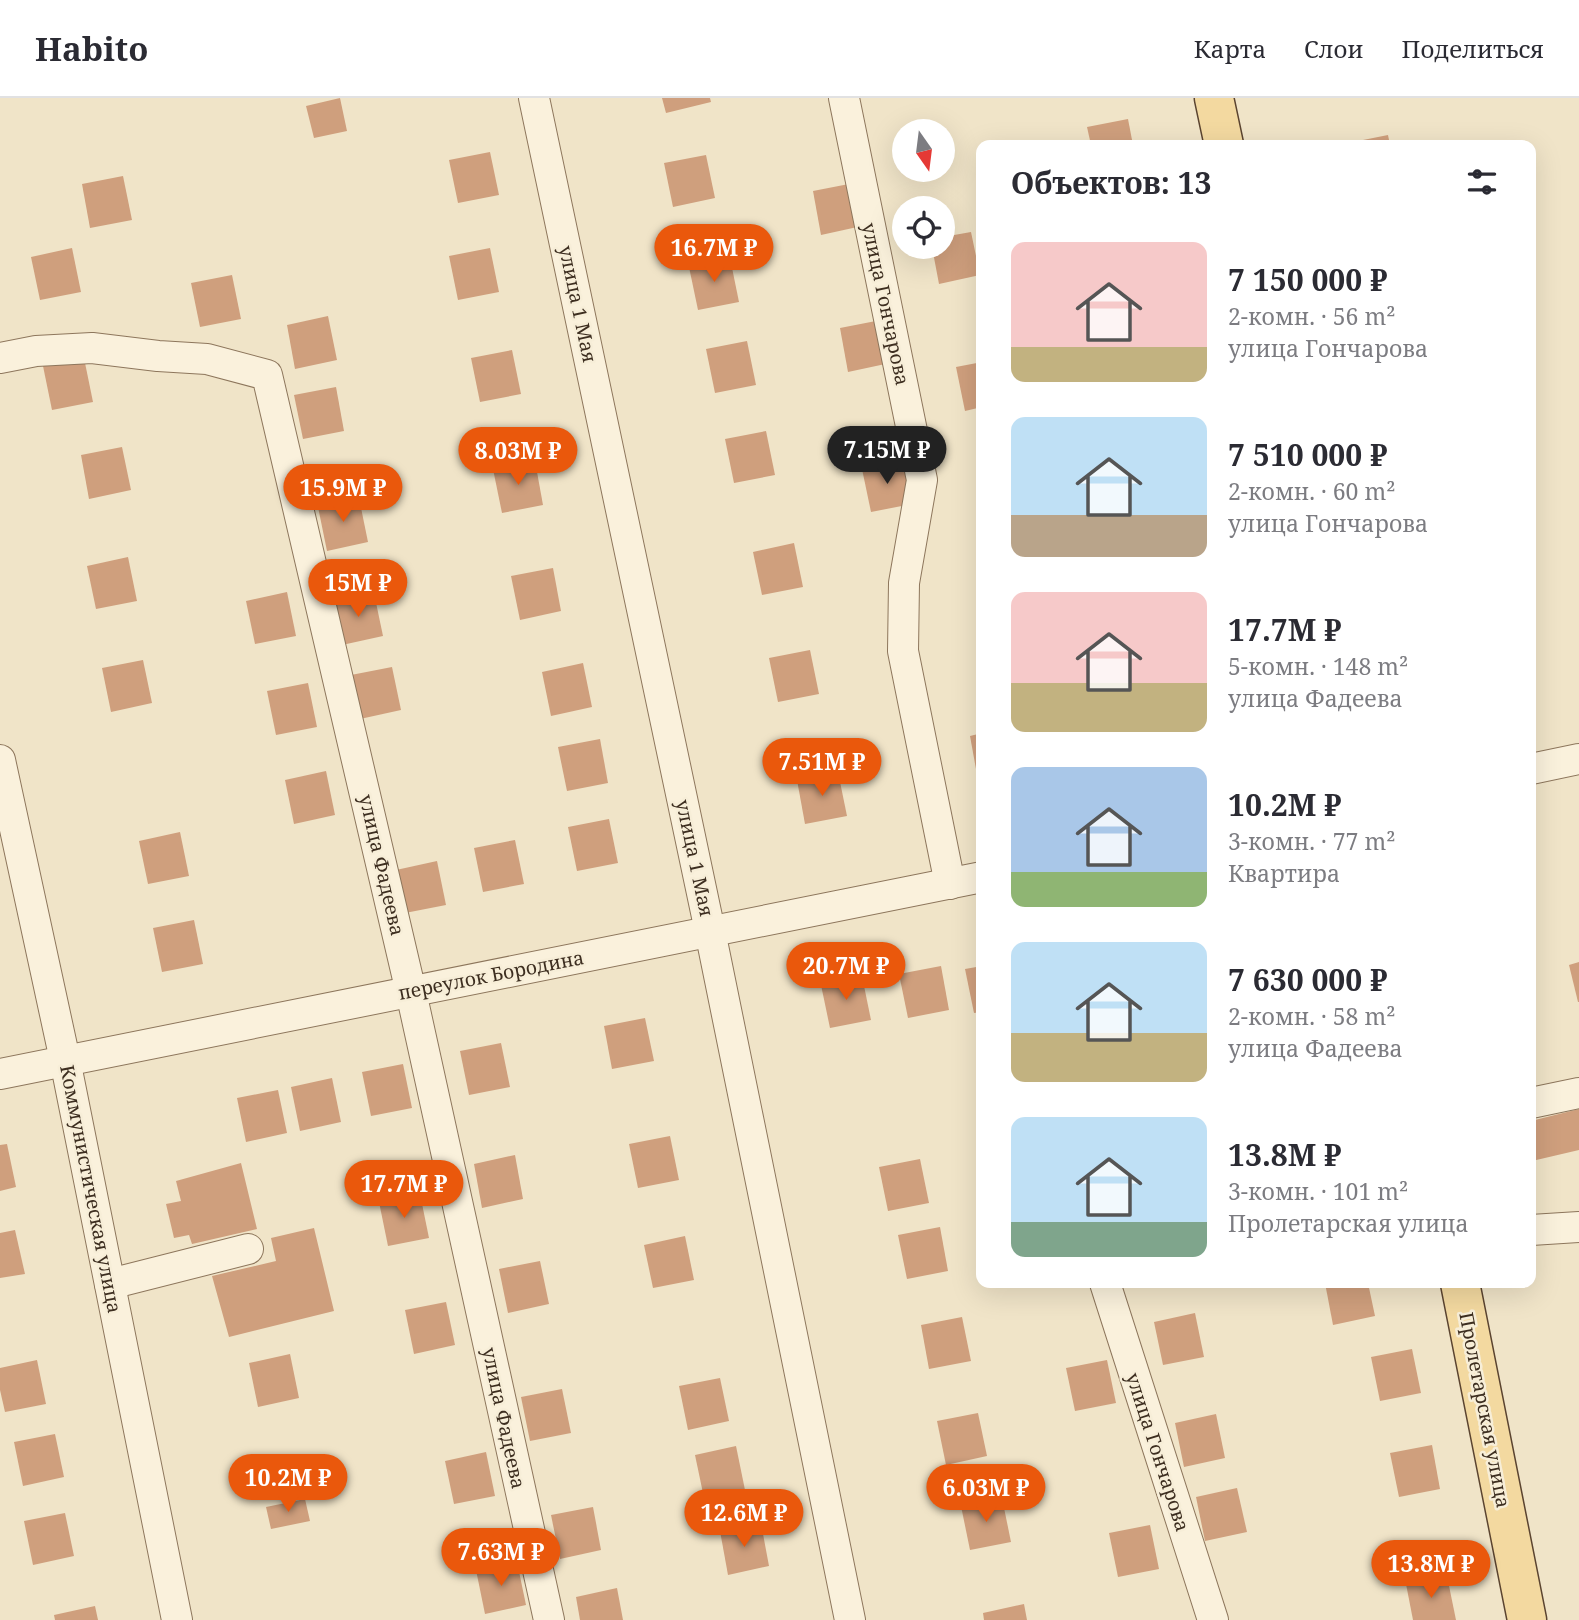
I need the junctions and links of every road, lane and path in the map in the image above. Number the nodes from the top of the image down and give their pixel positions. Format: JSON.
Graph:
{"nodes":[{"id":1,"x":534,"y":98,"type":"edge"},
{"id":2,"x":844,"y":98,"type":"edge"},
{"id":3,"x":1214,"y":98,"type":"edge"},
{"id":4,"x":1223,"y":140,"type":"edge"},
{"id":5,"x":0,"y":358,"type":"edge"},
{"id":6,"x":1579,"y":759,"type":"edge"},
{"id":7,"x":0,"y":760,"type":"edge"},
{"id":8,"x":1536,"y":768,"type":"edge"},
{"id":9,"x":976,"y":878,"type":"edge"},
{"id":10,"x":950,"y":884,"type":"junction"},
{"id":11,"x":710,"y":931,"type":"junction"},
{"id":12,"x":411,"y":992,"type":"junction"},
{"id":13,"x":65,"y":1060,"type":"junction"},
{"id":14,"x":0,"y":1074,"type":"edge"},
{"id":15,"x":1579,"y":1093,"type":"edge"},
{"id":16,"x":1536,"y":1102,"type":"edge"},
{"id":17,"x":1579,"y":1227,"type":"edge"},
{"id":18,"x":1536,"y":1230,"type":"edge"},
{"id":19,"x":248,"y":1249,"type":"dead end"},
{"id":20,"x":110,"y":1284,"type":"junction"},
{"id":21,"x":1107,"y":1288,"type":"edge"},
{"id":22,"x":1461,"y":1288,"type":"edge"},
{"id":23,"x":177,"y":1620,"type":"edge"},
{"id":24,"x":549,"y":1620,"type":"edge"},
{"id":25,"x":850,"y":1620,"type":"edge"},
{"id":26,"x":1213,"y":1620,"type":"edge"},
{"id":27,"x":1527,"y":1620,"type":"edge"}],
"edges":[{"from":1,"to":11,"type":"street","name":"улица 1 Мая"},
{"from":2,"to":10,"type":"street","name":"улица Гончарова"},
{"from":3,"to":4,"type":"main road"},
{"from":5,"to":12,"type":"street","name":"улица Фадеева"},
{"from":6,"to":8,"type":"street"},
{"from":7,"to":13,"type":"street","name":"Коммунистическая улица"},
{"from":9,"to":10,"type":"street","name":"переулок Бородина"},
{"from":10,"to":11,"type":"street","name":"переулок Бородина"},
{"from":11,"to":12,"type":"street","name":"переулок Бородина"},
{"from":11,"to":25,"type":"street","name":"улица 1 Мая"},
{"from":12,"to":13,"type":"street","name":"переулок Бородина"},
{"from":12,"to":24,"type":"street","name":"улица Фадеева"},
{"from":13,"to":14,"type":"street","name":"переулок Бородина"},
{"from":13,"to":20,"type":"street","name":"Коммунистическая улица"},
{"from":15,"to":16,"type":"street"},
{"from":17,"to":18,"type":"street"},
{"from":19,"to":20,"type":"street"},
{"from":20,"to":23,"type":"street","name":"Коммунистическая улица"},
{"from":21,"to":26,"type":"street","name":"улица Гончарова"},
{"from":22,"to":27,"type":"main road","name":"Пролетарская улица"}]}
